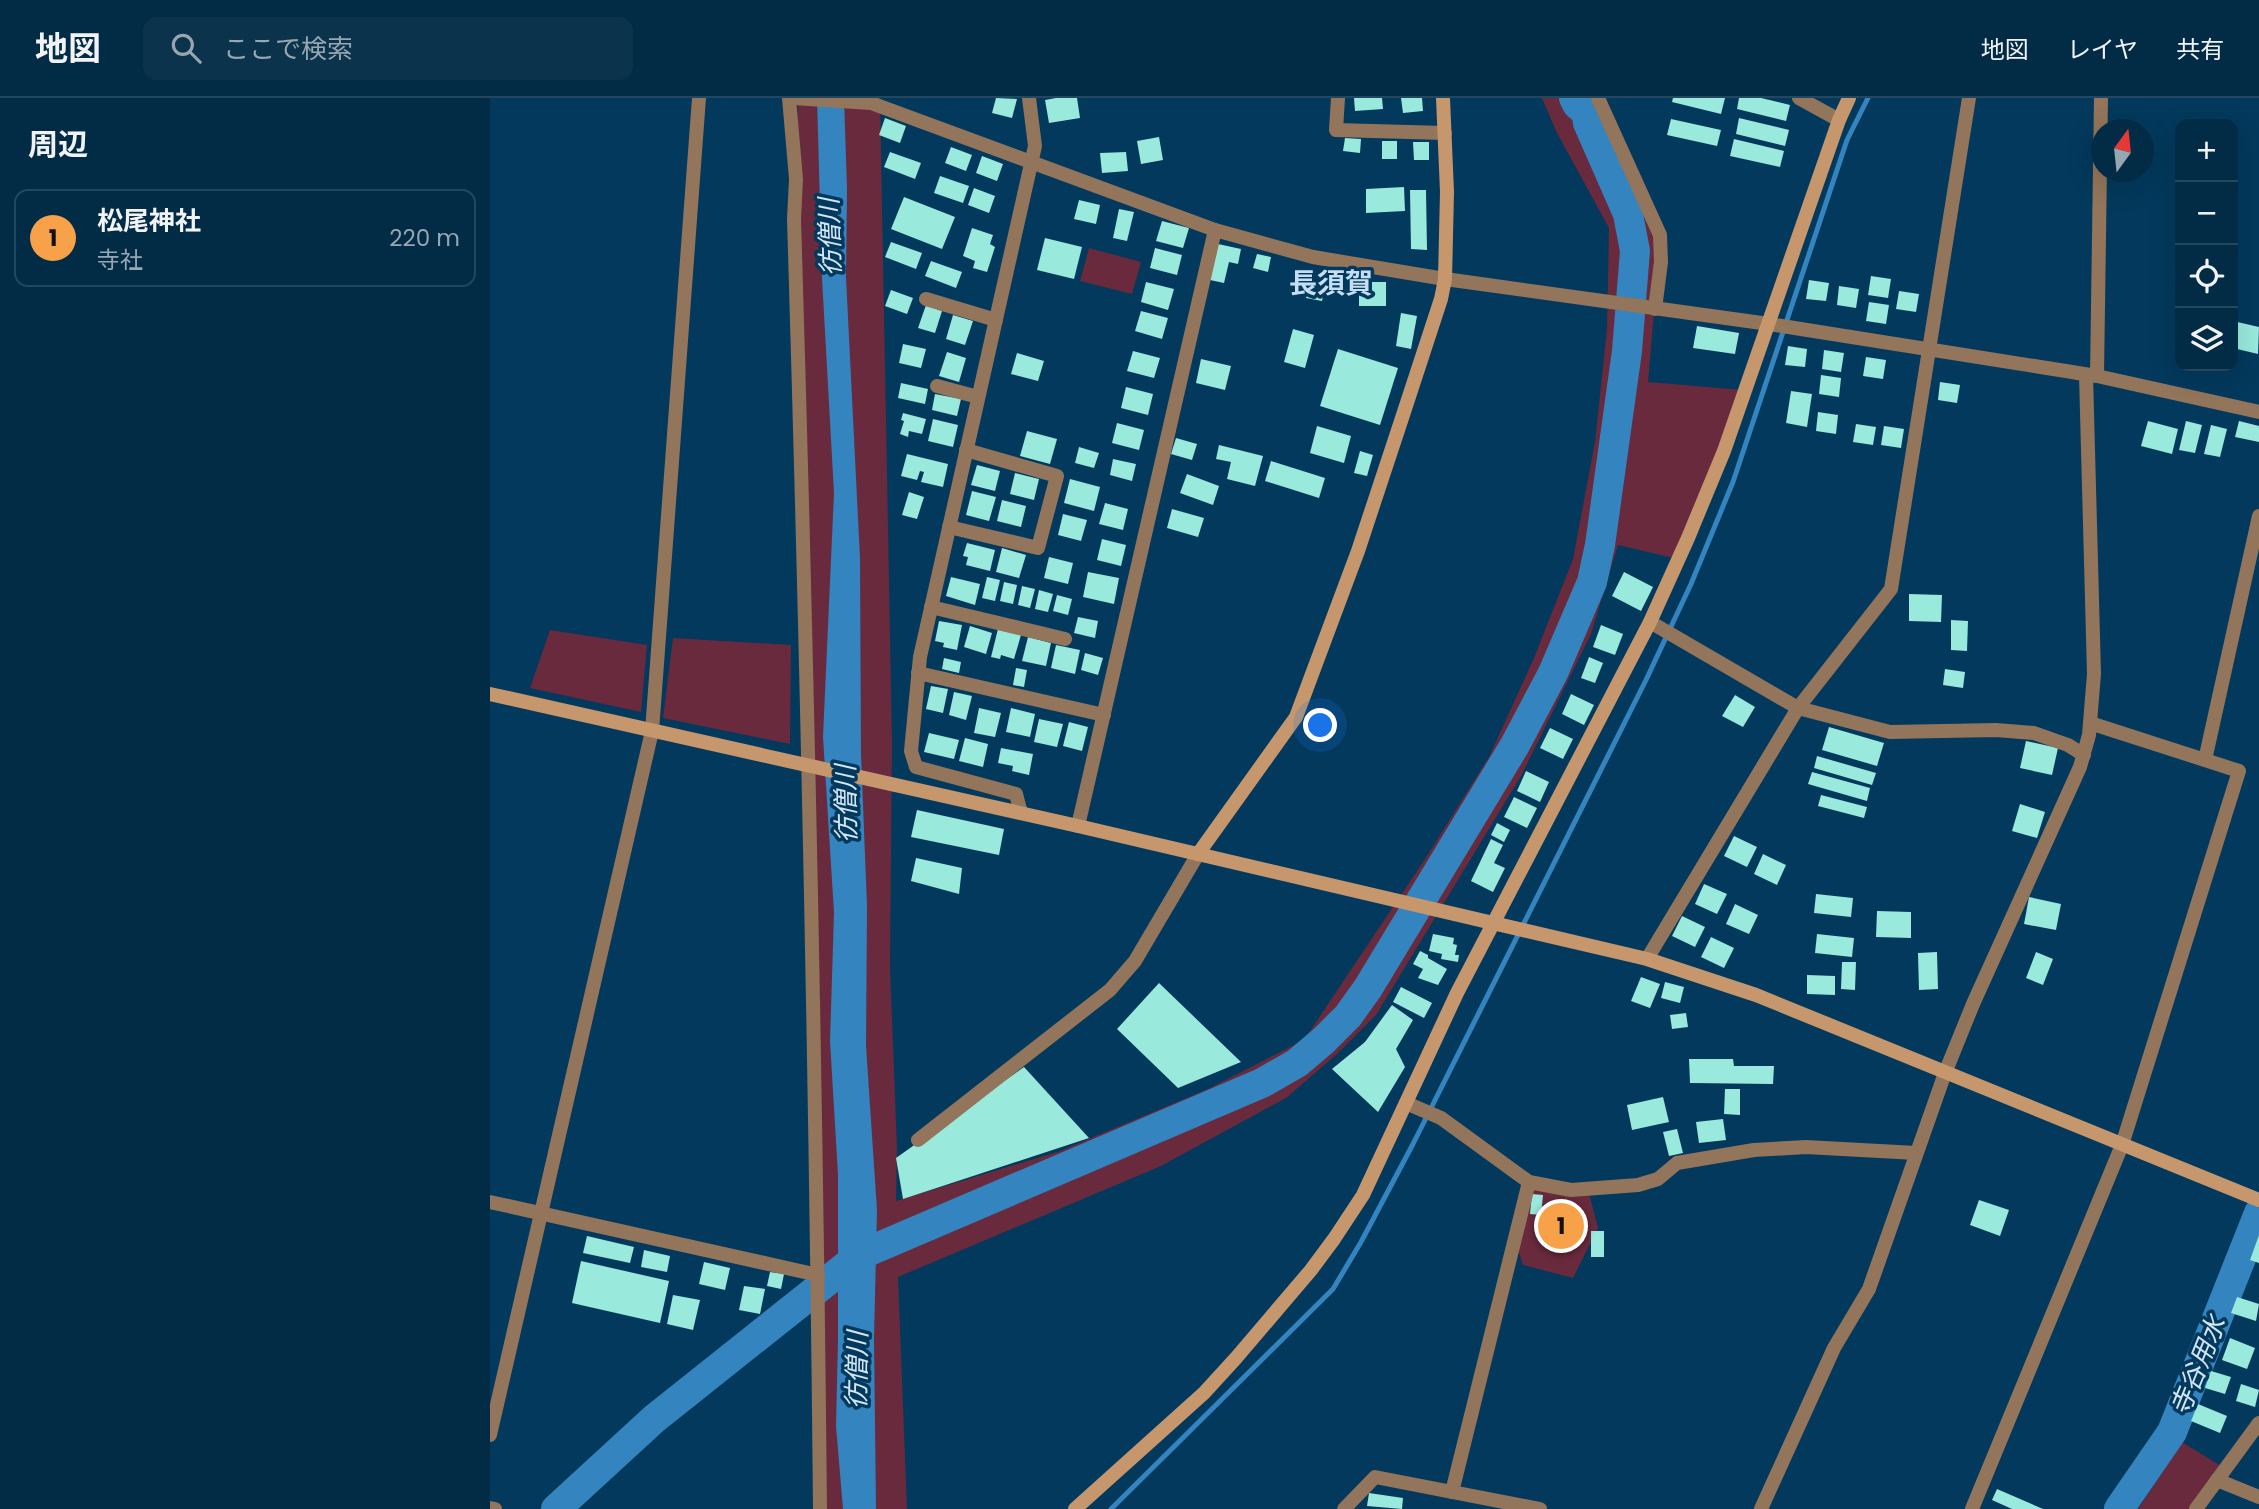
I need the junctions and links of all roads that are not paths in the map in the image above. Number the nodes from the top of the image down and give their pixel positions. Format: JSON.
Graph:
{"nodes":[{"id":1,"x":699,"y":98,"type":"edge"},
{"id":2,"x":793,"y":98,"type":"edge"},
{"id":3,"x":1029,"y":98,"type":"edge"},
{"id":4,"x":1338,"y":98,"type":"edge"},
{"id":5,"x":1443,"y":98,"type":"edge"},
{"id":6,"x":1598,"y":98,"type":"edge"},
{"id":7,"x":1799,"y":98,"type":"edge"},
{"id":8,"x":1849,"y":98,"type":"edge"},
{"id":9,"x":1969,"y":98,"type":"edge"},
{"id":10,"x":2101,"y":98,"type":"edge"},
{"id":11,"x":1839,"y":120,"type":"junction"},
{"id":12,"x":1446,"y":133,"type":"junction"},
{"id":13,"x":1031,"y":163,"type":"junction"},
{"id":14,"x":1215,"y":230,"type":"junction"},
{"id":15,"x":1445,"y":279,"type":"junction"},
{"id":16,"x":926,"y":299,"type":"dead end"},
{"id":17,"x":1655,"y":309,"type":"junction"},
{"id":18,"x":996,"y":320,"type":"junction"},
{"id":19,"x":1769,"y":324,"type":"junction"},
{"id":20,"x":1927,"y":351,"type":"junction"},
{"id":21,"x":2092,"y":376,"type":"junction"},
{"id":22,"x":937,"y":387,"type":"dead end"},
{"id":23,"x":978,"y":397,"type":"junction"},
{"id":24,"x":2259,"y":412,"type":"edge"},
{"id":25,"x":966,"y":450,"type":"junction"},
{"id":26,"x":2259,"y":516,"type":"edge"},
{"id":27,"x":949,"y":527,"type":"junction"},
{"id":28,"x":931,"y":607,"type":"junction"},
{"id":29,"x":1650,"y":622,"type":"junction"},
{"id":30,"x":1065,"y":639,"type":"dead end"},
{"id":31,"x":918,"y":673,"type":"junction"},
{"id":32,"x":490,"y":694,"type":"edge"},
{"id":33,"x":1798,"y":708,"type":"junction"},
{"id":34,"x":1104,"y":715,"type":"junction"},
{"id":35,"x":2090,"y":723,"type":"junction"},
{"id":36,"x":652,"y":731,"type":"junction"},
{"id":37,"x":2084,"y":755,"type":"junction"},
{"id":38,"x":2205,"y":760,"type":"junction"},
{"id":39,"x":811,"y":768,"type":"junction"},
{"id":40,"x":1021,"y":813,"type":"junction"},
{"id":41,"x":1078,"y":826,"type":"junction"},
{"id":42,"x":1198,"y":854,"type":"junction"},
{"id":43,"x":1492,"y":924,"type":"junction"},
{"id":44,"x":1647,"y":959,"type":"junction"},
{"id":45,"x":1945,"y":1073,"type":"junction"},
{"id":46,"x":1406,"y":1103,"type":"junction"},
{"id":47,"x":918,"y":1140,"type":"dead end"},
{"id":48,"x":2122,"y":1145,"type":"junction"},
{"id":49,"x":1916,"y":1153,"type":"junction"},
{"id":50,"x":1529,"y":1182,"type":"junction"},
{"id":51,"x":2259,"y":1200,"type":"edge"},
{"id":52,"x":490,"y":1202,"type":"edge"},
{"id":53,"x":541,"y":1213,"type":"junction"},
{"id":54,"x":818,"y":1275,"type":"junction"},
{"id":55,"x":2259,"y":1423,"type":"edge"},
{"id":56,"x":490,"y":1435,"type":"edge"},
{"id":57,"x":2217,"y":1480,"type":"junction"},
{"id":58,"x":1452,"y":1492,"type":"junction"},
{"id":59,"x":2259,"y":1497,"type":"edge"},
{"id":60,"x":820,"y":1509,"type":"edge"},
{"id":61,"x":1075,"y":1509,"type":"edge"},
{"id":62,"x":1344,"y":1509,"type":"edge"},
{"id":63,"x":1540,"y":1509,"type":"edge"},
{"id":64,"x":1761,"y":1509,"type":"edge"},
{"id":65,"x":1972,"y":1509,"type":"edge"},
{"id":66,"x":2196,"y":1509,"type":"edge"}],
"edges":[{"from":1,"to":36,"type":"street"},
{"from":2,"to":13,"type":"street"},
{"from":2,"to":39,"type":"street"},
{"from":3,"to":13,"type":"street"},
{"from":4,"to":12,"type":"street"},
{"from":5,"to":12,"type":"street"},
{"from":6,"to":17,"type":"street"},
{"from":7,"to":11,"type":"street"},
{"from":8,"to":11,"type":"street"},
{"from":9,"to":20,"type":"street"},
{"from":10,"to":21,"type":"street"},
{"from":11,"to":19,"type":"street"},
{"from":12,"to":15,"type":"street"},
{"from":13,"to":14,"type":"street"},
{"from":13,"to":18,"type":"street"},
{"from":14,"to":15,"type":"street"},
{"from":14,"to":34,"type":"street"},
{"from":15,"to":17,"type":"street"},
{"from":15,"to":42,"type":"street"},
{"from":16,"to":18,"type":"street"},
{"from":17,"to":19,"type":"street"},
{"from":18,"to":23,"type":"street"},
{"from":19,"to":20,"type":"street"},
{"from":19,"to":29,"type":"street"},
{"from":20,"to":21,"type":"street"},
{"from":20,"to":33,"type":"street"},
{"from":21,"to":24,"type":"street"},
{"from":21,"to":35,"type":"street"},
{"from":22,"to":23,"type":"street"},
{"from":23,"to":25,"type":"street"},
{"from":25,"to":27,"type":"street"},
{"from":25,"to":27,"type":"street"},
{"from":26,"to":38,"type":"street"},
{"from":27,"to":28,"type":"street"},
{"from":28,"to":30,"type":"street"},
{"from":28,"to":31,"type":"street"},
{"from":29,"to":33,"type":"street"},
{"from":29,"to":43,"type":"street"},
{"from":31,"to":34,"type":"street"},
{"from":31,"to":40,"type":"street"},
{"from":32,"to":36,"type":"street"},
{"from":33,"to":37,"type":"street"},
{"from":33,"to":44,"type":"street"},
{"from":34,"to":41,"type":"street"},
{"from":35,"to":37,"type":"street"},
{"from":35,"to":38,"type":"street"},
{"from":36,"to":39,"type":"street"},
{"from":36,"to":53,"type":"street"},
{"from":37,"to":45,"type":"street"},
{"from":38,"to":48,"type":"street"},
{"from":39,"to":40,"type":"street"},
{"from":39,"to":54,"type":"street"},
{"from":40,"to":41,"type":"street"},
{"from":41,"to":42,"type":"street"},
{"from":42,"to":43,"type":"street"},
{"from":42,"to":47,"type":"street"},
{"from":43,"to":44,"type":"street"},
{"from":43,"to":46,"type":"street"},
{"from":44,"to":45,"type":"street"},
{"from":45,"to":48,"type":"street"},
{"from":45,"to":49,"type":"street"},
{"from":46,"to":50,"type":"street"},
{"from":46,"to":61,"type":"street"},
{"from":48,"to":51,"type":"street"},
{"from":48,"to":65,"type":"street"},
{"from":49,"to":50,"type":"street"},
{"from":49,"to":64,"type":"street"},
{"from":50,"to":58,"type":"street"},
{"from":52,"to":53,"type":"street"},
{"from":53,"to":54,"type":"street"},
{"from":53,"to":56,"type":"street"},
{"from":54,"to":60,"type":"street"},
{"from":55,"to":57,"type":"street"},
{"from":57,"to":59,"type":"street"},
{"from":57,"to":66,"type":"street"},
{"from":58,"to":62,"type":"street"},
{"from":58,"to":63,"type":"street"}]}
